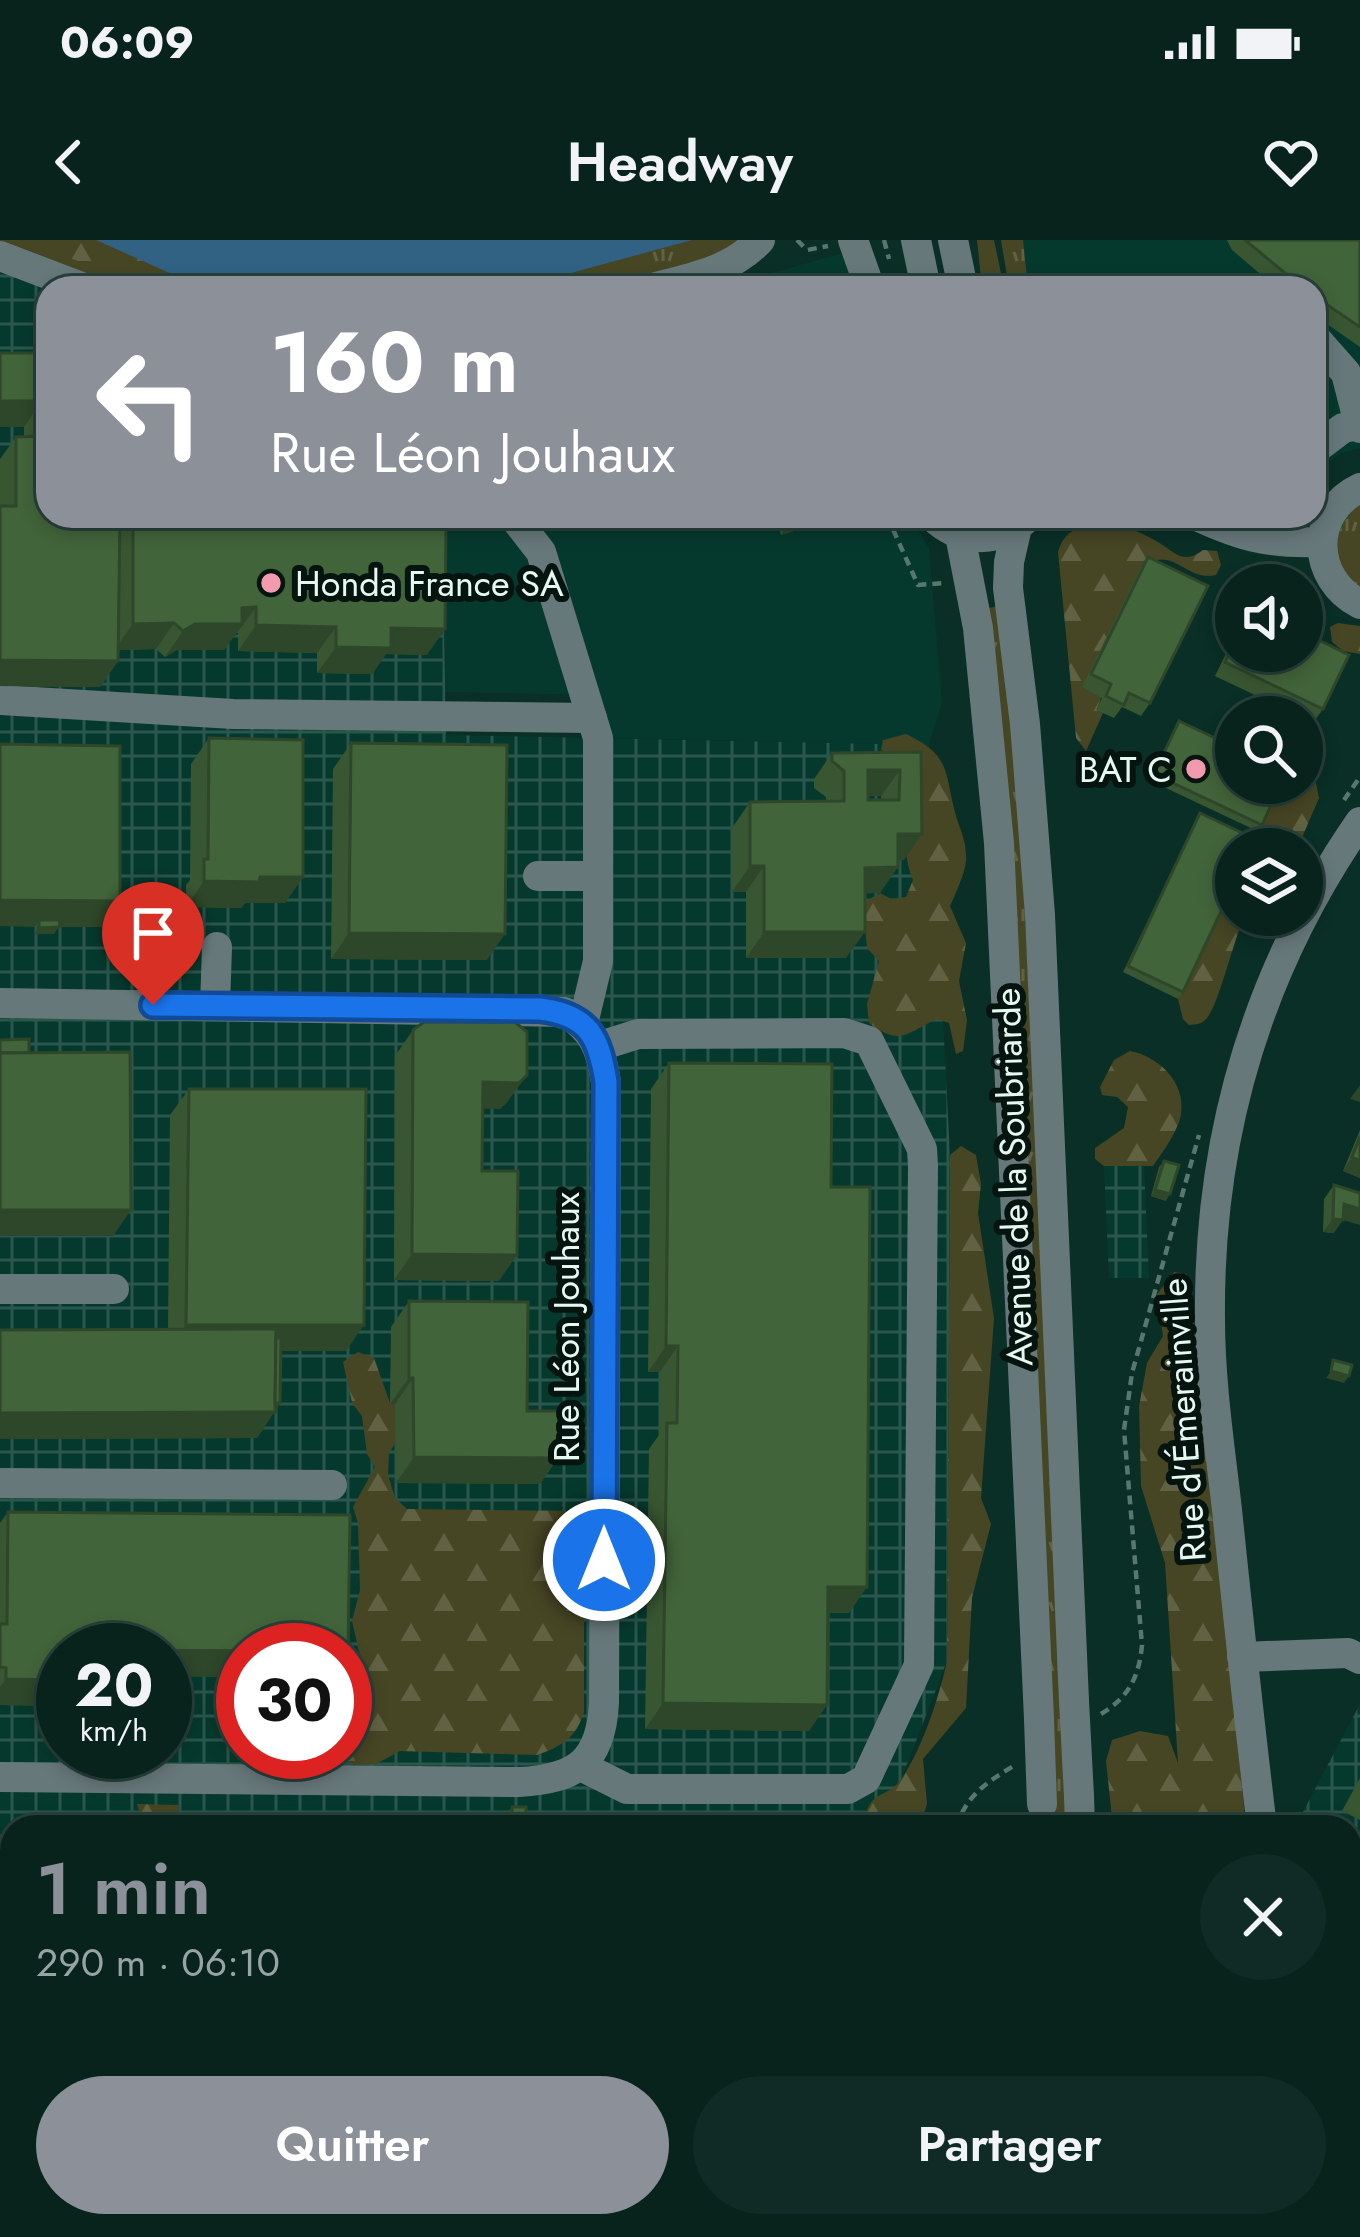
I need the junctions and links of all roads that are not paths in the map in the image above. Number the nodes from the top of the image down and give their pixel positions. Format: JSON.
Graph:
{"nodes":[{"id":1,"x":760,"y":240,"type":"edge"},
{"id":2,"x":849,"y":240,"type":"edge"},
{"id":3,"x":916,"y":240,"type":"edge"},
{"id":4,"x":953,"y":240,"type":"edge"},
{"id":5,"x":0,"y":256,"type":"edge"},
{"id":6,"x":52,"y":276,"type":"edge"},
{"id":7,"x":695,"y":276,"type":"edge"},
{"id":8,"x":865,"y":276,"type":"edge"},
{"id":9,"x":924,"y":276,"type":"edge"},
{"id":10,"x":960,"y":276,"type":"edge"},
{"id":11,"x":1326,"y":355,"type":"edge"},
{"id":12,"x":1344,"y":426,"type":"edge"},
{"id":13,"x":1360,"y":488,"type":"edge"},
{"id":14,"x":1326,"y":521,"type":"edge"},
{"id":15,"x":522,"y":528,"type":"edge"},
{"id":16,"x":950,"y":528,"type":"edge"},
{"id":17,"x":1005,"y":528,"type":"edge"},
{"id":18,"x":1021,"y":528,"type":"edge"},
{"id":19,"x":1226,"y":528,"type":"edge"},
{"id":20,"x":1324,"y":528,"type":"edge"},
{"id":21,"x":960,"y":535,"type":"junction"},
{"id":22,"x":1321,"y":542,"type":"junction"},
{"id":23,"x":1360,"y":604,"type":"edge"},
{"id":24,"x":0,"y":700,"type":"edge"},
{"id":25,"x":595,"y":728,"type":"junction"},
{"id":26,"x":1360,"y":822,"type":"edge"},
{"id":27,"x":538,"y":876,"type":"dead end"},
{"id":28,"x":598,"y":876,"type":"junction"},
{"id":29,"x":217,"y":947,"type":"dead end"},
{"id":30,"x":0,"y":1003,"type":"edge"},
{"id":31,"x":215,"y":1006,"type":"junction"},
{"id":32,"x":591,"y":1035,"type":"junction"},
{"id":33,"x":0,"y":1289,"type":"edge"},
{"id":34,"x":114,"y":1289,"type":"dead end"},
{"id":35,"x":0,"y":1483,"type":"edge"},
{"id":36,"x":332,"y":1485,"type":"dead end"},
{"id":37,"x":1354,"y":1656,"type":"edge"},
{"id":38,"x":1242,"y":1657,"type":"junction"},
{"id":39,"x":581,"y":1766,"type":"junction"},
{"id":40,"x":0,"y":1777,"type":"edge"},
{"id":41,"x":1079,"y":1812,"type":"edge"},
{"id":42,"x":1043,"y":1815,"type":"edge"},
{"id":43,"x":1261,"y":1815,"type":"edge"}],
"edges":[{"from":1,"to":7,"type":"street"},
{"from":2,"to":8,"type":"street"},
{"from":3,"to":9,"type":"street"},
{"from":4,"to":10,"type":"street"},
{"from":5,"to":6,"type":"street"},
{"from":11,"to":12,"type":"street"},
{"from":13,"to":14,"type":"street"},
{"from":15,"to":25,"type":"street","name":"Rue Léon Jouhaux"},
{"from":16,"to":21,"type":"street"},
{"from":17,"to":21,"type":"street"},
{"from":18,"to":41,"type":"street","name":"Avenue de la Soubriarde","bridge":true},
{"from":19,"to":22,"type":"street"},
{"from":20,"to":22,"type":"street"},
{"from":21,"to":42,"type":"street","name":"Avenue de la Soubriarde","bridge":true},
{"from":22,"to":23,"type":"street"},
{"from":24,"to":25,"type":"street"},
{"from":25,"to":28,"type":"street","name":"Rue Léon Jouhaux"},
{"from":26,"to":38,"type":"street","name":"Rue d'Émerainville"},
{"from":27,"to":28,"type":"street"},
{"from":28,"to":32,"type":"street","name":"Rue Léon Jouhaux"},
{"from":29,"to":31,"type":"street"},
{"from":30,"to":31,"type":"street"},
{"from":31,"to":32,"type":"street"},
{"from":32,"to":39,"type":"street","name":"Rue Léon Jouhaux"},
{"from":32,"to":39,"type":"street"},
{"from":33,"to":34,"type":"street"},
{"from":35,"to":36,"type":"street"},
{"from":37,"to":38,"type":"street"},
{"from":38,"to":43,"type":"street","name":"Rue d'Émerainville"},
{"from":39,"to":40,"type":"street"}]}
